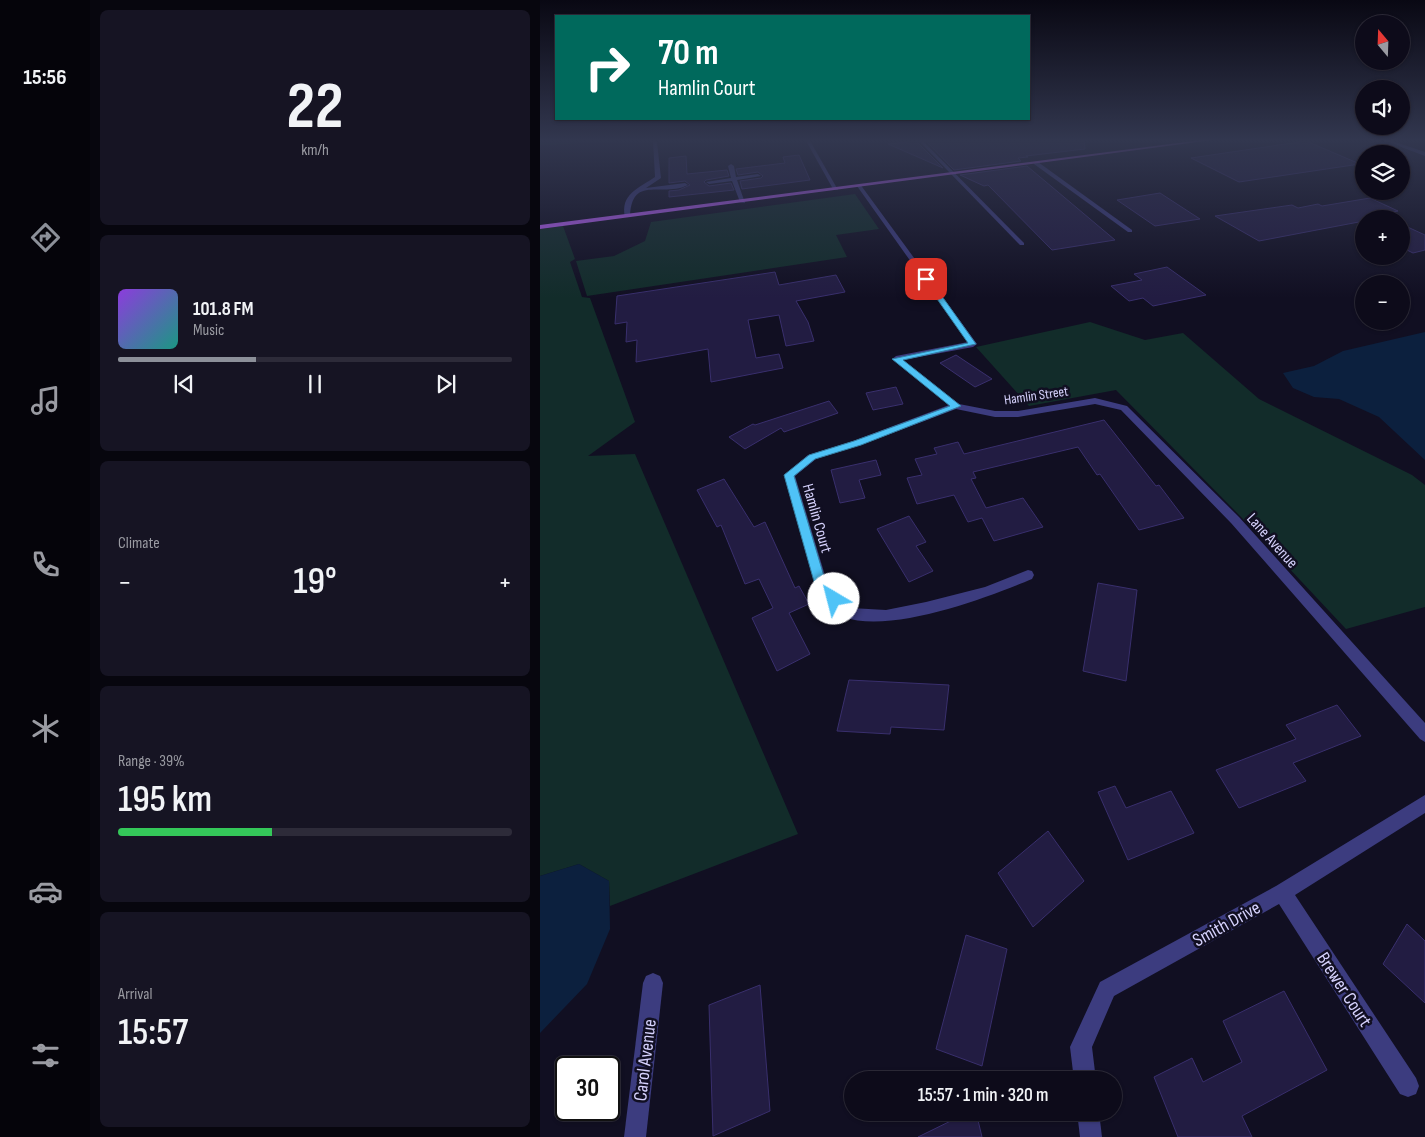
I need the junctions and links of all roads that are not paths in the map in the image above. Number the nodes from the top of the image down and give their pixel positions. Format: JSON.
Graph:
{"nodes":[{"id":1,"x":634,"y":192,"type":"edge"},
{"id":2,"x":739,"y":192,"type":"edge"},
{"id":3,"x":814,"y":192,"type":"edge"},
{"id":4,"x":864,"y":192,"type":"edge"},
{"id":5,"x":972,"y":192,"type":"edge"},
{"id":6,"x":1076,"y":192,"type":"edge"},
{"id":7,"x":743,"y":202,"type":"junction"},
{"id":8,"x":627,"y":216,"type":"junction"},
{"id":9,"x":540,"y":227,"type":"edge"},
{"id":10,"x":1130,"y":231,"type":"dead end"},
{"id":11,"x":1022,"y":244,"type":"dead end"},
{"id":12,"x":1077,"y":403,"type":"joint"},
{"id":13,"x":956,"y":406,"type":"junction"},
{"id":14,"x":1028,"y":575,"type":"dead end"},
{"id":15,"x":1425,"y":734,"type":"edge"},
{"id":16,"x":1425,"y":803,"type":"edge"},
{"id":17,"x":1282,"y":892,"type":"junction"},
{"id":18,"x":652,"y":983,"type":"dead end"},
{"id":19,"x":1084,"y":1071,"type":"edge"},
{"id":20,"x":1408,"y":1086,"type":"dead end"},
{"id":21,"x":1089,"y":1121,"type":"edge"},
{"id":22,"x":635,"y":1137,"type":"edge"},
{"id":23,"x":1090,"y":1137,"type":"edge"}],
"edges":[{"from":1,"to":8,"type":"street"},
{"from":2,"to":7,"type":"street"},
{"from":3,"to":7,"type":"main road"},
{"from":4,"to":13,"type":"street","name":"Hamlin Street"},
{"from":5,"to":11,"type":"street"},
{"from":6,"to":10,"type":"street"},
{"from":7,"to":8,"type":"main road"},
{"from":8,"to":9,"type":"main road"},
{"from":12,"to":13,"type":"street","name":"Hamlin Street"},
{"from":12,"to":15,"type":"street","name":"Lane Avenue"},
{"from":13,"to":14,"type":"street","name":"Hamlin Court"},
{"from":16,"to":17,"type":"street","name":"Smith Drive"},
{"from":17,"to":19,"type":"street","name":"Smith Drive"},
{"from":17,"to":20,"type":"street","name":"Brewer Court"},
{"from":18,"to":22,"type":"street","name":"Carol Avenue"},
{"from":21,"to":23,"type":"street"}]}
